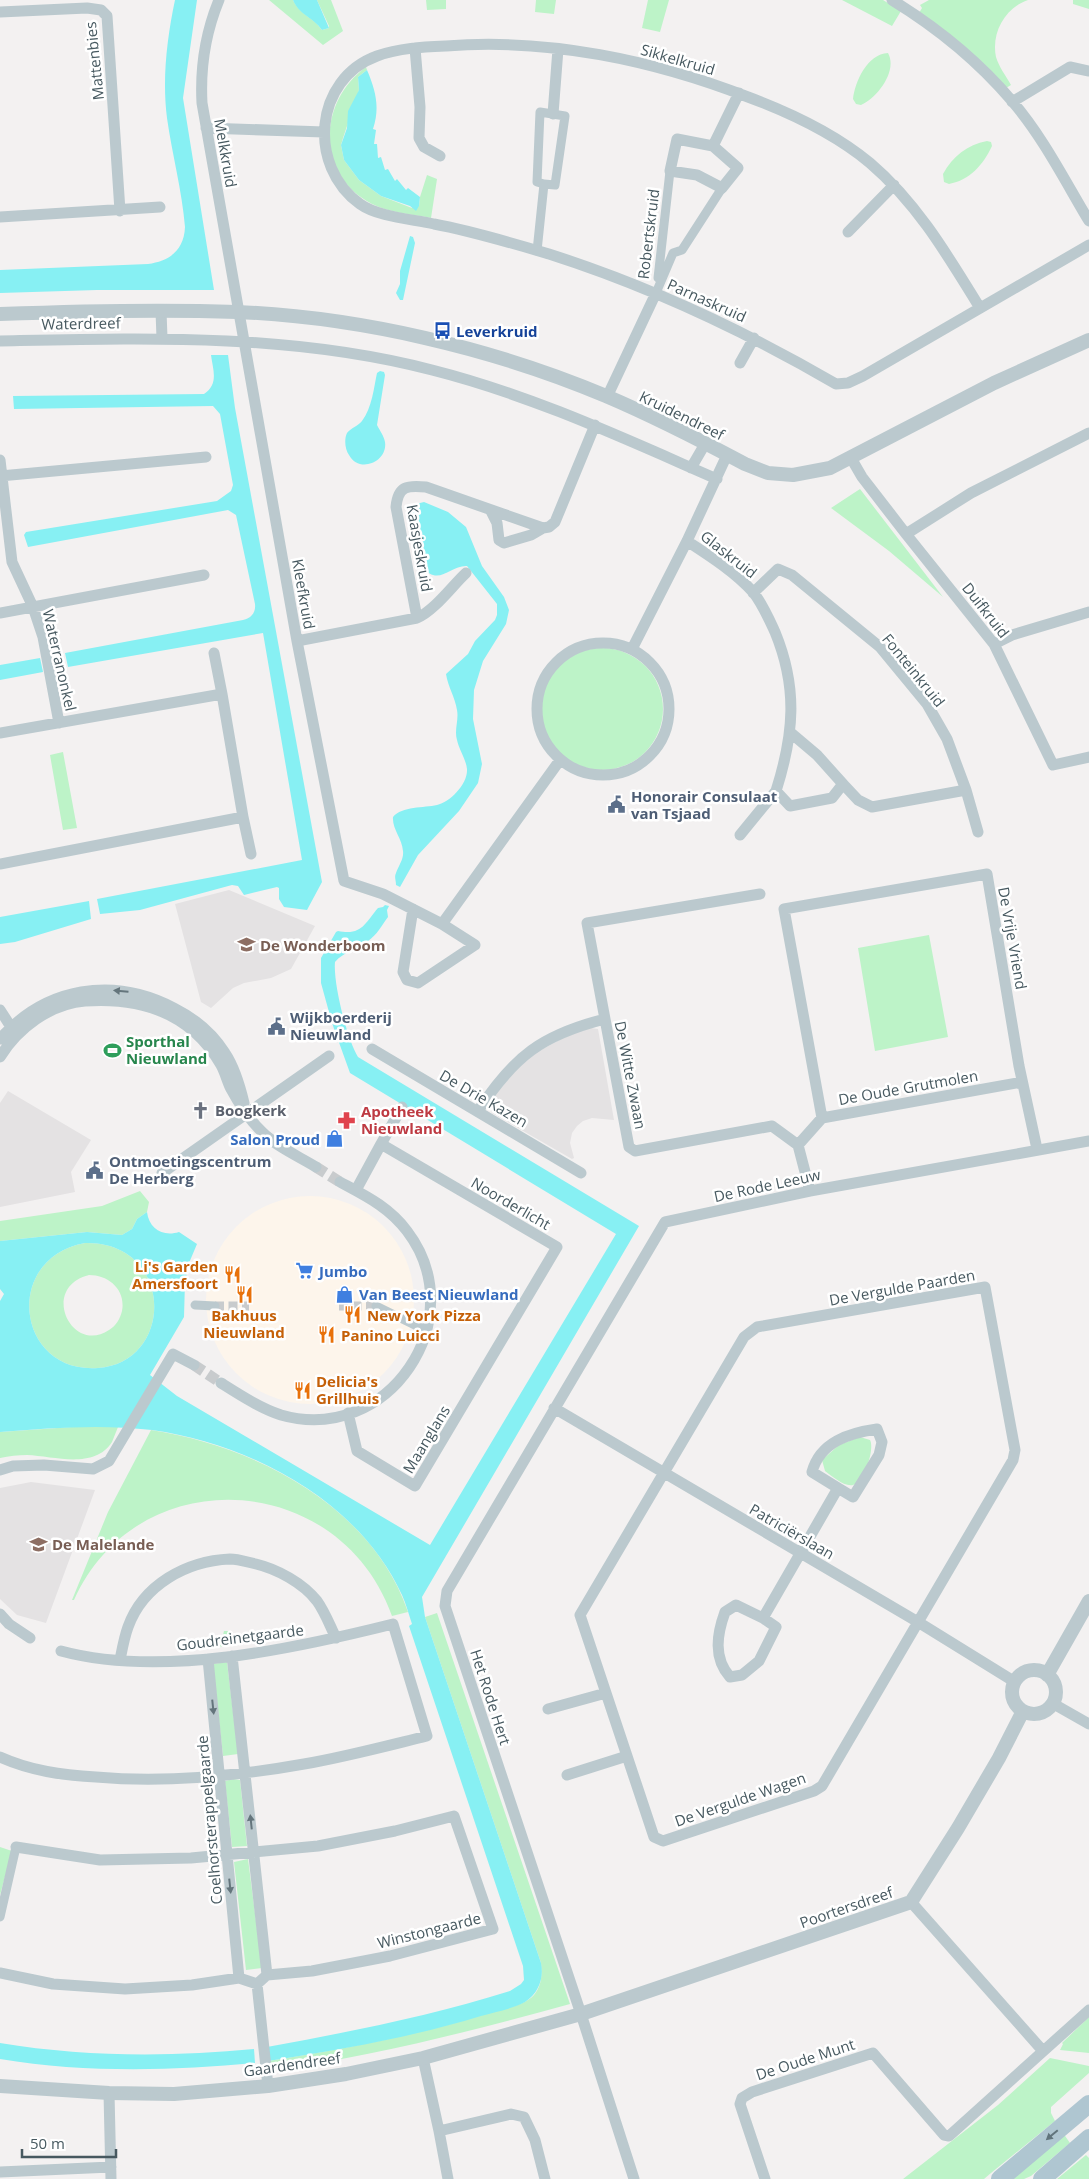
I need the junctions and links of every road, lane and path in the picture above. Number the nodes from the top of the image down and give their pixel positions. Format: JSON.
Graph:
{"nodes":[{"id":1,"x":219,"y":0,"type":"edge"},
{"id":2,"x":892,"y":0,"type":"edge"},
{"id":3,"x":0,"y":12,"type":"edge"},
{"id":4,"x":415,"y":48,"type":"junction"},
{"id":5,"x":558,"y":49,"type":"junction"},
{"id":6,"x":1089,"y":71,"type":"edge"},
{"id":7,"x":739,"y":93,"type":"junction"},
{"id":8,"x":1012,"y":102,"type":"junction"},
{"id":9,"x":553,"y":114,"type":"junction"},
{"id":10,"x":206,"y":128,"type":"junction"},
{"id":11,"x":324,"y":132,"type":"junction"},
{"id":12,"x":712,"y":146,"type":"junction"},
{"id":13,"x":440,"y":156,"type":"dead end"},
{"id":14,"x":670,"y":171,"type":"junction"},
{"id":15,"x":544,"y":184,"type":"junction"},
{"id":16,"x":894,"y":185,"type":"junction"},
{"id":17,"x":722,"y":188,"type":"junction"},
{"id":18,"x":160,"y":207,"type":"dead end"},
{"id":19,"x":120,"y":211,"type":"junction"},
{"id":20,"x":0,"y":217,"type":"edge"},
{"id":21,"x":1089,"y":221,"type":"edge"},
{"id":22,"x":848,"y":232,"type":"dead end"},
{"id":23,"x":1089,"y":245,"type":"edge"},
{"id":24,"x":537,"y":251,"type":"junction"},
{"id":25,"x":656,"y":293,"type":"junction"},
{"id":26,"x":980,"y":308,"type":"junction"},
{"id":27,"x":161,"y":310,"type":"junction"},
{"id":28,"x":238,"y":312,"type":"junction"},
{"id":29,"x":0,"y":314,"type":"edge"},
{"id":30,"x":162,"y":338,"type":"junction"},
{"id":31,"x":754,"y":338,"type":"junction"},
{"id":32,"x":1089,"y":340,"type":"edge"},
{"id":33,"x":0,"y":341,"type":"edge"},
{"id":34,"x":244,"y":341,"type":"junction"},
{"id":35,"x":740,"y":364,"type":"dead end"},
{"id":36,"x":607,"y":397,"type":"junction"},
{"id":37,"x":595,"y":425,"type":"junction"},
{"id":38,"x":1089,"y":433,"type":"edge"},
{"id":39,"x":705,"y":444,"type":"junction"},
{"id":40,"x":727,"y":455,"type":"junction"},
{"id":41,"x":206,"y":457,"type":"dead end"},
{"id":42,"x":852,"y":458,"type":"junction"},
{"id":43,"x":0,"y":460,"type":"edge"},
{"id":44,"x":691,"y":468,"type":"junction"},
{"id":45,"x":1,"y":476,"type":"edge"},
{"id":46,"x":717,"y":479,"type":"junction"},
{"id":47,"x":491,"y":511,"type":"junction"},
{"id":48,"x":543,"y":528,"type":"junction"},
{"id":49,"x":906,"y":534,"type":"junction"},
{"id":50,"x":687,"y":541,"type":"junction"},
{"id":51,"x":466,"y":573,"type":"dead end"},
{"id":52,"x":204,"y":575,"type":"dead end"},
{"id":53,"x":753,"y":593,"type":"junction"},
{"id":54,"x":33,"y":607,"type":"junction"},
{"id":55,"x":1089,"y":612,"type":"edge"},
{"id":56,"x":0,"y":613,"type":"edge"},
{"id":57,"x":417,"y":618,"type":"junction"},
{"id":58,"x":297,"y":641,"type":"junction"},
{"id":59,"x":994,"y":644,"type":"junction"},
{"id":60,"x":632,"y":649,"type":"junction"},
{"id":61,"x":214,"y":653,"type":"dead end"},
{"id":62,"x":222,"y":694,"type":"junction"},
{"id":63,"x":59,"y":723,"type":"junction"},
{"id":64,"x":791,"y":732,"type":"junction"},
{"id":65,"x":0,"y":733,"type":"edge"},
{"id":66,"x":1089,"y":758,"type":"edge"},
{"id":67,"x":560,"y":760,"type":"junction"},
{"id":68,"x":843,"y":784,"type":"junction"},
{"id":69,"x":966,"y":790,"type":"junction"},
{"id":70,"x":776,"y":791,"type":"junction"},
{"id":71,"x":243,"y":817,"type":"junction"},
{"id":72,"x":978,"y":832,"type":"dead end"},
{"id":73,"x":740,"y":835,"type":"dead end"},
{"id":74,"x":250,"y":854,"type":"dead end"},
{"id":75,"x":0,"y":864,"type":"edge"},
{"id":76,"x":760,"y":894,"type":"dead end"},
{"id":77,"x":413,"y":909,"type":"junction"},
{"id":78,"x":442,"y":924,"type":"junction"},
{"id":79,"x":0,"y":1010,"type":"edge"},
{"id":80,"x":605,"y":1019,"type":"junction"},
{"id":81,"x":11,"y":1026,"type":"junction"},
{"id":82,"x":0,"y":1039,"type":"edge"},
{"id":83,"x":372,"y":1049,"type":"dead end"},
{"id":84,"x":329,"y":1056,"type":"dead end"},
{"id":85,"x":0,"y":1057,"type":"edge"},
{"id":86,"x":1022,"y":1082,"type":"junction"},
{"id":87,"x":402,"y":1107,"type":"dead end"},
{"id":88,"x":478,"y":1111,"type":"junction"},
{"id":89,"x":247,"y":1112,"type":"junction"},
{"id":90,"x":822,"y":1118,"type":"junction"},
{"id":91,"x":1089,"y":1141,"type":"edge"},
{"id":92,"x":381,"y":1144,"type":"junction"},
{"id":93,"x":798,"y":1144,"type":"junction"},
{"id":94,"x":1037,"y":1149,"type":"junction"},
{"id":95,"x":316,"y":1167,"type":"tunnel mouth"},
{"id":96,"x":162,"y":1173,"type":"dead end"},
{"id":97,"x":581,"y":1173,"type":"dead end"},
{"id":98,"x":340,"y":1182,"type":"tunnel mouth"},
{"id":99,"x":356,"y":1190,"type":"junction"},
{"id":100,"x":810,"y":1191,"type":"junction"},
{"id":101,"x":195,"y":1305,"type":"dead end"},
{"id":102,"x":215,"y":1306,"type":"tunnel mouth"},
{"id":103,"x":376,"y":1306,"type":"tunnel mouth"},
{"id":104,"x":427,"y":1331,"type":"junction"},
{"id":105,"x":190,"y":1363,"type":"tunnel mouth"},
{"id":106,"x":486,"y":1368,"type":"joint"},
{"id":107,"x":221,"y":1383,"type":"tunnel mouth"},
{"id":108,"x":554,"y":1408,"type":"junction"},
{"id":109,"x":348,"y":1413,"type":"junction"},
{"id":110,"x":0,"y":1470,"type":"edge"},
{"id":111,"x":664,"y":1473,"type":"junction"},
{"id":112,"x":838,"y":1488,"type":"junction"},
{"id":113,"x":801,"y":1553,"type":"junction"},
{"id":114,"x":1089,"y":1601,"type":"edge"},
{"id":115,"x":0,"y":1614,"type":"edge"},
{"id":116,"x":763,"y":1618,"type":"junction"},
{"id":117,"x":918,"y":1622,"type":"junction"},
{"id":118,"x":30,"y":1638,"type":"dead end"},
{"id":119,"x":336,"y":1638,"type":"junction"},
{"id":120,"x":60,"y":1651,"type":"dead end"},
{"id":121,"x":232,"y":1656,"type":"junction"},
{"id":122,"x":208,"y":1659,"type":"junction"},
{"id":123,"x":120,"y":1660,"type":"junction"},
{"id":124,"x":1047,"y":1675,"type":"junction"},
{"id":125,"x":1015,"y":1682,"type":"junction"},
{"id":126,"x":606,"y":1693,"type":"junction"},
{"id":127,"x":1052,"y":1703,"type":"junction"},
{"id":128,"x":548,"y":1709,"type":"dead end"},
{"id":129,"x":1023,"y":1711,"type":"junction"},
{"id":130,"x":1089,"y":1724,"type":"edge"},
{"id":131,"x":627,"y":1756,"type":"junction"},
{"id":132,"x":0,"y":1757,"type":"edge"},
{"id":133,"x":245,"y":1772,"type":"junction"},
{"id":134,"x":220,"y":1774,"type":"junction"},
{"id":135,"x":566,"y":1775,"type":"dead end"},
{"id":136,"x":16,"y":1847,"type":"joint"},
{"id":137,"x":254,"y":1852,"type":"junction"},
{"id":138,"x":227,"y":1856,"type":"junction"},
{"id":139,"x":911,"y":1902,"type":"junction"},
{"id":140,"x":0,"y":1917,"type":"edge"},
{"id":141,"x":0,"y":1973,"type":"edge"},
{"id":142,"x":266,"y":1975,"type":"junction"},
{"id":143,"x":239,"y":1978,"type":"junction"},
{"id":144,"x":257,"y":1984,"type":"junction"},
{"id":145,"x":1089,"y":2010,"type":"edge"},
{"id":146,"x":582,"y":2014,"type":"junction"},
{"id":147,"x":1043,"y":2050,"type":"junction"},
{"id":148,"x":423,"y":2058,"type":"junction"},
{"id":149,"x":0,"y":2086,"type":"edge"},
{"id":150,"x":268,"y":2086,"type":"junction"},
{"id":151,"x":110,"y":2093,"type":"junction"},
{"id":152,"x":1089,"y":2104,"type":"edge"},
{"id":153,"x":439,"y":2131,"type":"junction"},
{"id":154,"x":1089,"y":2138,"type":"edge"},
{"id":155,"x":111,"y":2167,"type":"junction"},
{"id":156,"x":0,"y":2172,"type":"edge"},
{"id":157,"x":112,"y":2179,"type":"edge"},
{"id":158,"x":448,"y":2179,"type":"edge"},
{"id":159,"x":545,"y":2179,"type":"edge"},
{"id":160,"x":634,"y":2179,"type":"edge"},
{"id":161,"x":765,"y":2179,"type":"edge"},
{"id":162,"x":1000,"y":2179,"type":"edge"},
{"id":163,"x":1042,"y":2179,"type":"edge"}],
"edges":[{"from":1,"to":10,"type":"street","name":"Melkkruid"},
{"from":2,"to":8,"type":"street"},
{"from":3,"to":19,"type":"street","name":"Mattenbies"},
{"from":4,"to":5,"type":"street","name":"Sikkelkruid"},
{"from":4,"to":11,"type":"street","name":"Sikkelkruid"},
{"from":4,"to":13,"type":"street"},
{"from":5,"to":7,"type":"street","name":"Sikkelkruid"},
{"from":5,"to":9,"type":"street"},
{"from":6,"to":8,"type":"street"},
{"from":7,"to":12,"type":"street"},
{"from":7,"to":16,"type":"street","name":"Sikkelkruid"},
{"from":8,"to":21,"type":"street"},
{"from":9,"to":15,"type":"street"},
{"from":9,"to":15,"type":"street"},
{"from":10,"to":11,"type":"street"},
{"from":10,"to":28,"type":"street","name":"Melkkruid"},
{"from":11,"to":24,"type":"street","name":"Parnaskruid"},
{"from":12,"to":14,"type":"street","name":"Robertskruid"},
{"from":12,"to":17,"type":"street","name":"Robertskruid"},
{"from":14,"to":17,"type":"street","name":"Robertskruid"},
{"from":14,"to":25,"type":"street","name":"Robertskruid"},
{"from":15,"to":24,"type":"street"},
{"from":16,"to":22,"type":"street"},
{"from":16,"to":26,"type":"street","name":"Sikkelkruid"},
{"from":17,"to":25,"type":"street","name":"Robertskruid"},
{"from":18,"to":19,"type":"street"},
{"from":19,"to":20,"type":"street"},
{"from":23,"to":26,"type":"street","name":"Parnaskruid"},
{"from":24,"to":25,"type":"street","name":"Parnaskruid"},
{"from":25,"to":31,"type":"street","name":"Parnaskruid"},
{"from":25,"to":36,"type":"street"},
{"from":26,"to":31,"type":"street","name":"Parnaskruid"},
{"from":27,"to":28,"type":"street","name":"Waterdreef"},
{"from":27,"to":29,"type":"street","name":"Waterdreef"},
{"from":27,"to":30,"type":"street"},
{"from":28,"to":34,"type":"street","name":"Kleefkruid"},
{"from":28,"to":36,"type":"street","name":"Kruidendreef"},
{"from":30,"to":33,"type":"street","name":"Waterdreef"},
{"from":30,"to":34,"type":"street","name":"Waterdreef"},
{"from":31,"to":35,"type":"street"},
{"from":32,"to":42,"type":"street","name":"Kruidendreef"},
{"from":34,"to":37,"type":"street"},
{"from":34,"to":58,"type":"street","name":"Kleefkruid"},
{"from":36,"to":39,"type":"street","name":"Kruidendreef"},
{"from":37,"to":44,"type":"street"},
{"from":37,"to":48,"type":"street"},
{"from":38,"to":49,"type":"street"},
{"from":39,"to":40,"type":"street","name":"Kruidendreef"},
{"from":39,"to":44,"type":"street"},
{"from":40,"to":42,"type":"street","name":"Kruidendreef"},
{"from":40,"to":46,"type":"street"},
{"from":41,"to":45,"type":"street"},
{"from":42,"to":49,"type":"street","name":"Duifkruid"},
{"from":43,"to":45,"type":"street","name":"Waterranonkel"},
{"from":44,"to":46,"type":"street"},
{"from":45,"to":54,"type":"street","name":"Waterranonkel"},
{"from":46,"to":50,"type":"street"},
{"from":47,"to":48,"type":"street","name":"Kaasjeskruid"},
{"from":47,"to":48,"type":"street"},
{"from":47,"to":57,"type":"street","name":"Kaasjeskruid"},
{"from":49,"to":59,"type":"street","name":"Duifkruid"},
{"from":50,"to":53,"type":"street","name":"Glaskruid"},
{"from":50,"to":60,"type":"street"},
{"from":51,"to":57,"type":"street","name":"Kaasjeskruid"},
{"from":52,"to":54,"type":"street"},
{"from":53,"to":64,"type":"street","name":"Glaskruid"},
{"from":53,"to":69,"type":"street","name":"Fonteinkruid"},
{"from":54,"to":56,"type":"street"},
{"from":54,"to":63,"type":"street","name":"Waterranonkel"},
{"from":55,"to":59,"type":"street"},
{"from":57,"to":58,"type":"street","name":"Kaasjeskruid"},
{"from":58,"to":77,"type":"street","name":"Kleefkruid"},
{"from":59,"to":66,"type":"street","name":"Duifkruid"},
{"from":60,"to":67,"type":"street"},
{"from":60,"to":67,"type":"street"},
{"from":61,"to":62,"type":"street"},
{"from":62,"to":63,"type":"street"},
{"from":62,"to":71,"type":"street"},
{"from":63,"to":65,"type":"street"},
{"from":64,"to":68,"type":"street"},
{"from":64,"to":70,"type":"street","name":"Glaskruid"},
{"from":67,"to":78,"type":"street"},
{"from":68,"to":69,"type":"street"},
{"from":68,"to":70,"type":"street"},
{"from":69,"to":72,"type":"street","name":"Fonteinkruid"},
{"from":70,"to":73,"type":"street","name":"Glaskruid"},
{"from":71,"to":74,"type":"street"},
{"from":71,"to":75,"type":"street"},
{"from":76,"to":80,"type":"street","name":"De Witte Zwaan"},
{"from":77,"to":78,"type":"street"},
{"from":77,"to":78,"type":"street"},
{"from":79,"to":81,"type":"street"},
{"from":80,"to":88,"type":"street"},
{"from":80,"to":93,"type":"street","name":"De Witte Zwaan"},
{"from":81,"to":82,"type":"street"},
{"from":89,"to":81,"type":"street","one_way":true},
{"from":83,"to":88,"type":"street","name":"De Drie Kazen"},
{"from":84,"to":89,"type":"street"},
{"from":85,"to":89,"type":"street"},
{"from":86,"to":90,"type":"street","name":"De Oude Grutmolen"},
{"from":86,"to":90,"type":"street","name":"De Vrije Vriend"},
{"from":86,"to":94,"type":"street","name":"De Vrije Vriend"},
{"from":87,"to":92,"type":"street"},
{"from":88,"to":97,"type":"street","name":"De Drie Kazen"},
{"from":89,"to":95,"type":"street"},
{"from":89,"to":96,"type":"street"},
{"from":90,"to":93,"type":"street","name":"De Oude Grutmolen"},
{"from":91,"to":94,"type":"street","name":"De Rode Leeuw"},
{"from":92,"to":99,"type":"street"},
{"from":92,"to":106,"type":"street","name":"Noorderlicht"},
{"from":93,"to":100,"type":"street"},
{"from":94,"to":100,"type":"street","name":"De Rode Leeuw"},
{"from":98,"to":99,"type":"street"},
{"from":99,"to":104,"type":"street"},
{"from":100,"to":108,"type":"street","name":"De Rode Leeuw"},
{"from":101,"to":102,"type":"street"},
{"from":103,"to":104,"type":"street"},
{"from":104,"to":109,"type":"street"},
{"from":105,"to":110,"type":"street"},
{"from":106,"to":109,"type":"street","name":"Maanglans"},
{"from":107,"to":109,"type":"street"},
{"from":108,"to":111,"type":"street","name":"Patriciërslaan"},
{"from":108,"to":146,"type":"street","name":"Het Rode Hert"},
{"from":111,"to":113,"type":"street","name":"Patriciërslaan"},
{"from":111,"to":117,"type":"street","name":"De Vergulde Paarden"},
{"from":111,"to":126,"type":"street","name":"De Vergulde Wagen"},
{"from":112,"to":112,"type":"street"},
{"from":112,"to":113,"type":"street"},
{"from":113,"to":116,"type":"street"},
{"from":113,"to":117,"type":"street","name":"Patriciërslaan"},
{"from":114,"to":124,"type":"street"},
{"from":115,"to":118,"type":"street"},
{"from":116,"to":116,"type":"street"},
{"from":117,"to":125,"type":"street","name":"Patriciërslaan"},
{"from":117,"to":131,"type":"street","name":"De Vergulde Wagen"},
{"from":119,"to":121,"type":"street","name":"Goudreinetgaarde"},
{"from":119,"to":123,"type":"street"},
{"from":119,"to":133,"type":"street","name":"Goudreinetgaarde"},
{"from":120,"to":123,"type":"street","name":"Goudreinetgaarde"},
{"from":121,"to":122,"type":"street","name":"Goudreinetgaarde"},
{"from":121,"to":133,"type":"street"},
{"from":122,"to":123,"type":"street","name":"Goudreinetgaarde"},
{"from":122,"to":134,"type":"street","name":"Coelhorsterappelgaarde","one_way":true},
{"from":124,"to":125,"type":"street"},
{"from":124,"to":127,"type":"street"},
{"from":125,"to":129,"type":"street"},
{"from":126,"to":128,"type":"street"},
{"from":126,"to":131,"type":"street","name":"De Vergulde Wagen"},
{"from":127,"to":129,"type":"street"},
{"from":127,"to":130,"type":"street"},
{"from":129,"to":139,"type":"street","name":"Poortersdreef"},
{"from":131,"to":135,"type":"street"},
{"from":132,"to":134,"type":"street"},
{"from":133,"to":134,"type":"street"},
{"from":137,"to":133,"type":"street","one_way":true},
{"from":134,"to":138,"type":"street","name":"Coelhorsterappelgaarde"},
{"from":136,"to":138,"type":"street"},
{"from":136,"to":140,"type":"street"},
{"from":137,"to":138,"type":"street"},
{"from":137,"to":142,"type":"street"},
{"from":137,"to":142,"type":"street","name":"Winstongaarde"},
{"from":138,"to":143,"type":"street","name":"Coelhorsterappelgaarde","one_way":true},
{"from":139,"to":146,"type":"street","name":"Poortersdreef"},
{"from":139,"to":147,"type":"street"},
{"from":141,"to":143,"type":"street"},
{"from":142,"to":144,"type":"street"},
{"from":143,"to":144,"type":"street"},
{"from":144,"to":150,"type":"street"},
{"from":145,"to":147,"type":"street"},
{"from":146,"to":148,"type":"street","name":"Gaardendreef"},
{"from":146,"to":160,"type":"street"},
{"from":147,"to":161,"type":"street","name":"De Oude Munt"},
{"from":148,"to":150,"type":"street","name":"Gaardendreef"},
{"from":148,"to":153,"type":"street"},
{"from":149,"to":151,"type":"street","name":"Gaardendreef"},
{"from":150,"to":151,"type":"street","name":"Gaardendreef"},
{"from":151,"to":155,"type":"street"},
{"from":152,"to":162,"type":"main road","one_way":true},
{"from":153,"to":158,"type":"street"},
{"from":153,"to":159,"type":"street"},
{"from":154,"to":163,"type":"main road"},
{"from":155,"to":156,"type":"street"},
{"from":155,"to":157,"type":"street"}]}
